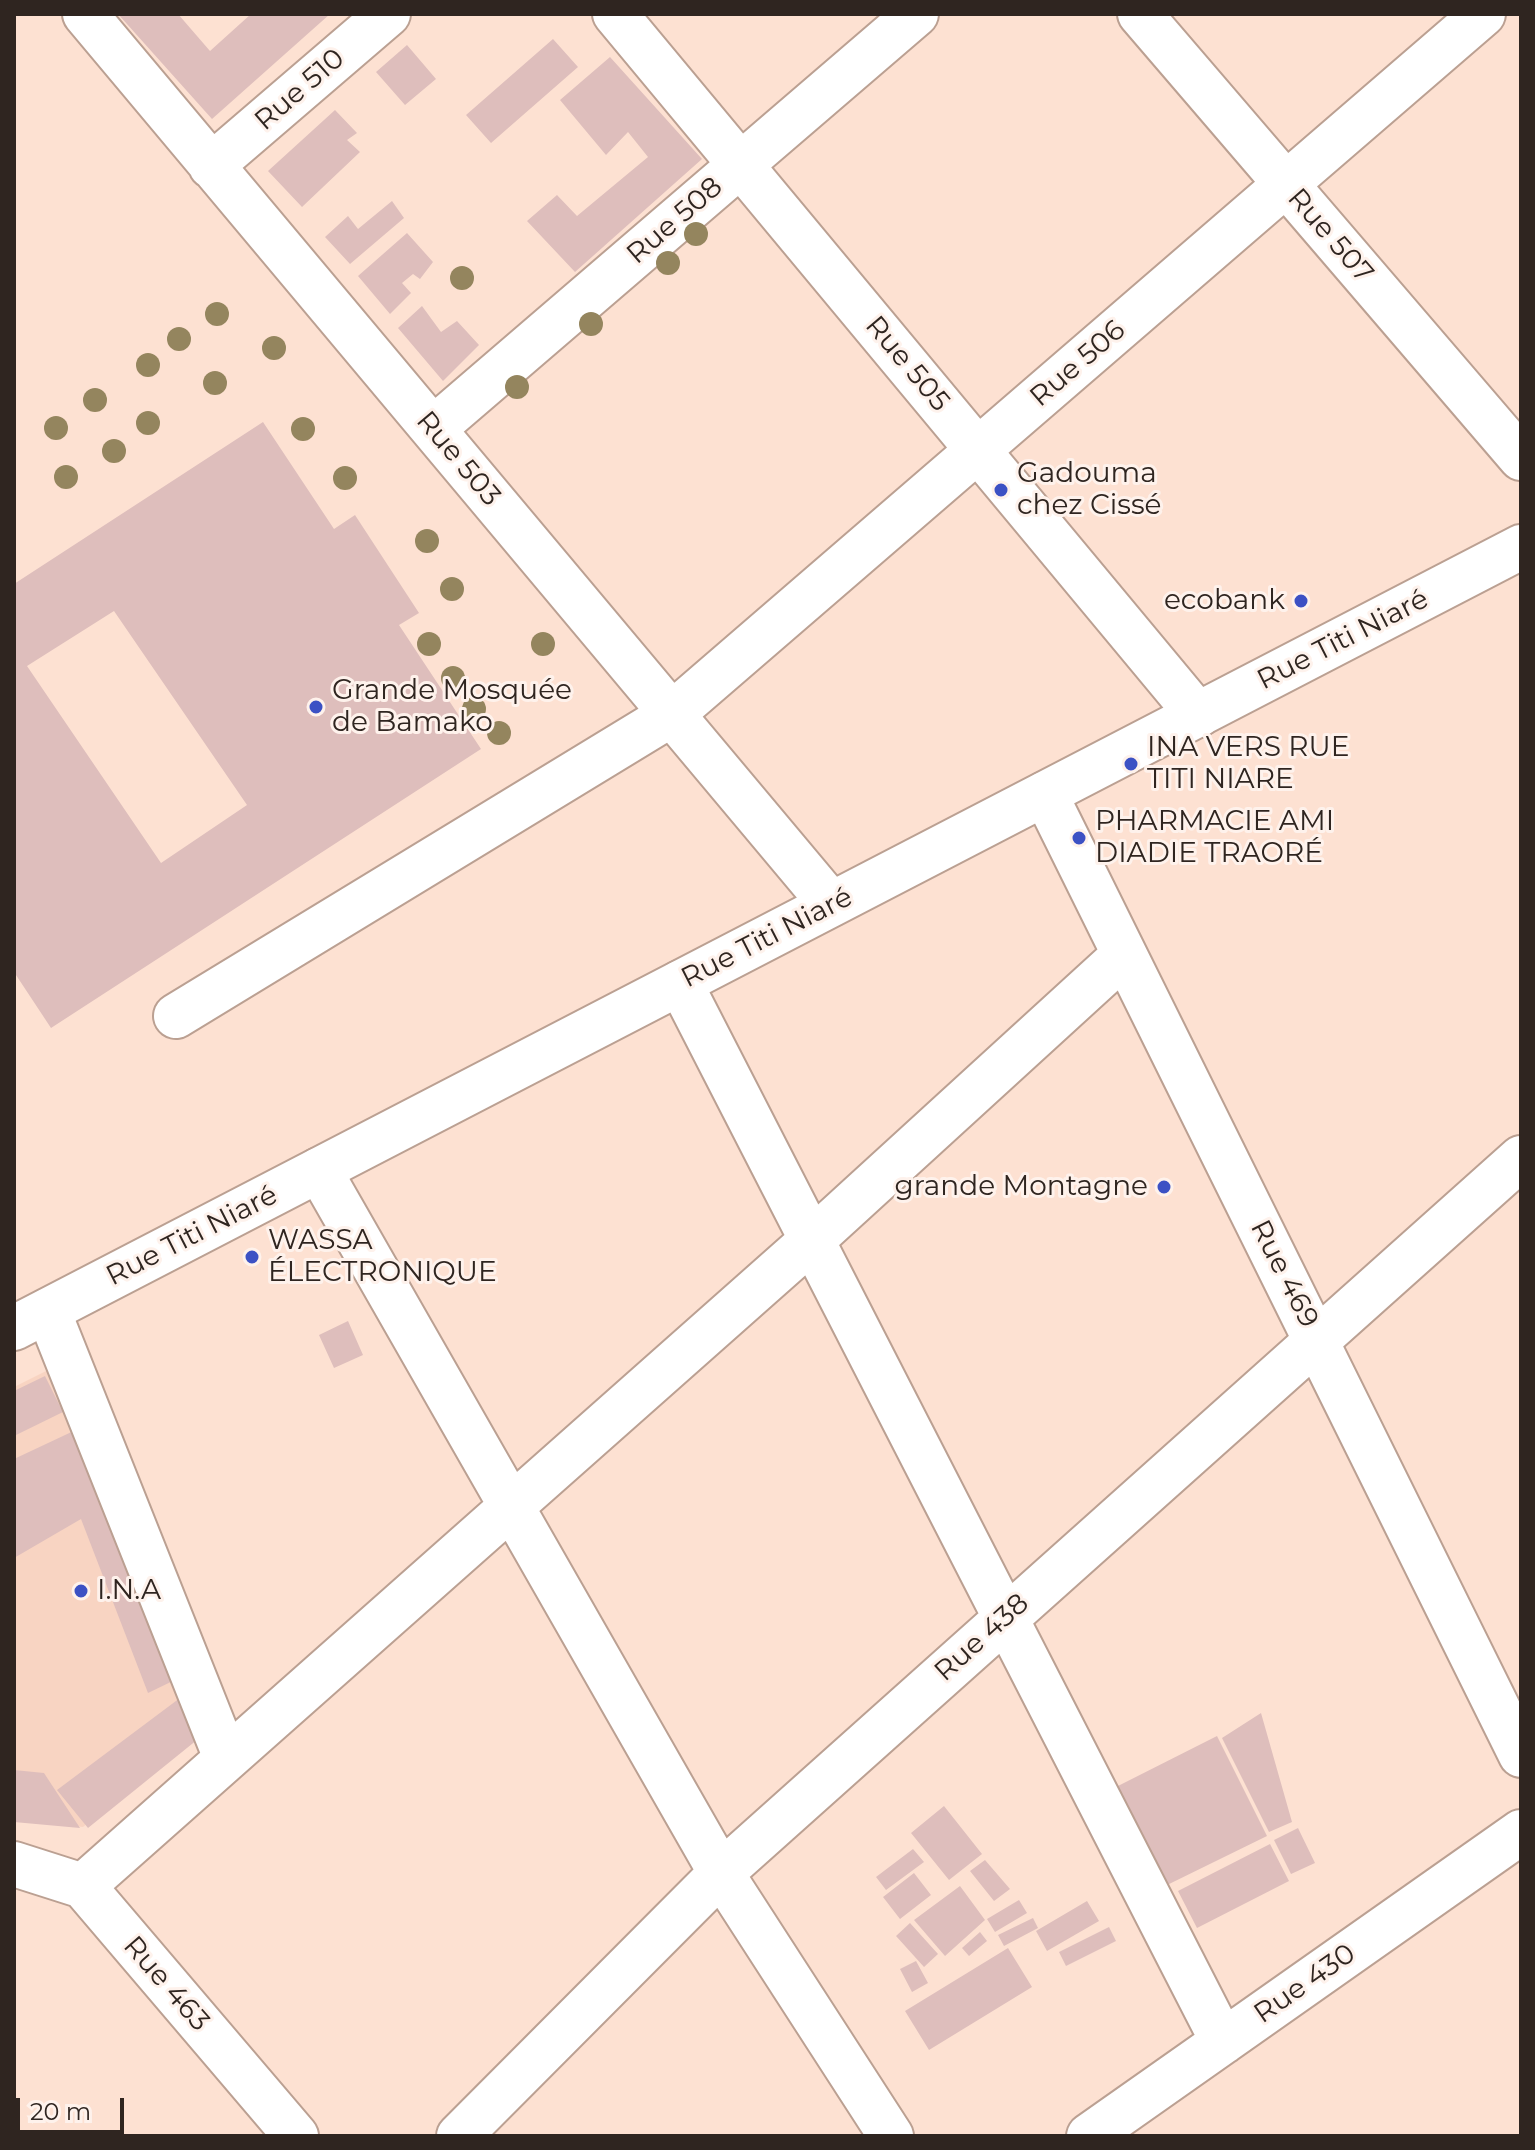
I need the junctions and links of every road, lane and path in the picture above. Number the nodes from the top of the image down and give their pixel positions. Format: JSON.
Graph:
{"nodes":[{"id":1,"x":85,"y":14,"type":"edge"},
{"id":2,"x":388,"y":14,"type":"edge"},
{"id":3,"x":615,"y":14,"type":"edge"},
{"id":4,"x":916,"y":14,"type":"edge"},
{"id":5,"x":1140,"y":14,"type":"edge"},
{"id":6,"x":1483,"y":14,"type":"edge"},
{"id":7,"x":741,"y":165,"type":"junction"},
{"id":8,"x":211,"y":166,"type":"junction"},
{"id":9,"x":1286,"y":184,"type":"junction"},
{"id":10,"x":433,"y":429,"type":"junction"},
{"id":11,"x":1517,"y":443,"type":"edge"},
{"id":12,"x":978,"y":450,"type":"junction"},
{"id":13,"x":1521,"y":547,"type":"edge"},
{"id":14,"x":672,"y":714,"type":"junction"},
{"id":15,"x":1198,"y":715,"type":"junction"},
{"id":16,"x":1045,"y":794,"type":"junction"},
{"id":17,"x":831,"y":904,"type":"junction"},
{"id":18,"x":1124,"y":955,"type":"junction"},
{"id":19,"x":680,"y":983,"type":"junction"},
{"id":20,"x":176,"y":1016,"type":"dead end"},
{"id":21,"x":1521,"y":1158,"type":"edge"},
{"id":22,"x":319,"y":1170,"type":"junction"},
{"id":23,"x":812,"y":1240,"type":"junction"},
{"id":24,"x":31,"y":1320,"type":"edge"},
{"id":25,"x":1316,"y":1339,"type":"junction"},
{"id":26,"x":511,"y":1506,"type":"junction"},
{"id":27,"x":1005,"y":1617,"type":"junction"},
{"id":28,"x":1521,"y":1755,"type":"edge"},
{"id":29,"x":226,"y":1758,"type":"junction"},
{"id":30,"x":1521,"y":1832,"type":"edge"},
{"id":31,"x":14,"y":1864,"type":"edge"},
{"id":32,"x":721,"y":1873,"type":"junction"},
{"id":33,"x":83,"y":1886,"type":"junction"},
{"id":34,"x":1223,"y":2042,"type":"junction"},
{"id":35,"x":296,"y":2136,"type":"edge"},
{"id":36,"x":459,"y":2136,"type":"edge"},
{"id":37,"x":891,"y":2136,"type":"edge"},
{"id":38,"x":1089,"y":2136,"type":"edge"}],
"edges":[{"from":1,"to":8,"type":"street","name":"Rue 503"},
{"from":2,"to":8,"type":"street","name":"Rue 510"},
{"from":3,"to":7,"type":"street","name":"Rue 505"},
{"from":4,"to":7,"type":"street","name":"Rue 508"},
{"from":5,"to":9,"type":"street","name":"Rue 507"},
{"from":6,"to":9,"type":"street","name":"Rue 506"},
{"from":7,"to":10,"type":"street","name":"Rue 508"},
{"from":7,"to":12,"type":"street","name":"Rue 505"},
{"from":8,"to":10,"type":"street","name":"Rue 503"},
{"from":9,"to":11,"type":"street","name":"Rue 507"},
{"from":9,"to":12,"type":"street","name":"Rue 506"},
{"from":10,"to":14,"type":"street","name":"Rue 503"},
{"from":12,"to":14,"type":"street","name":"Rue 506"},
{"from":12,"to":15,"type":"street","name":"Rue 505"},
{"from":13,"to":15,"type":"street","name":"Rue Titi Niaré"},
{"from":14,"to":17,"type":"street","name":"Rue 503"},
{"from":14,"to":20,"type":"street","name":"Rue 506"},
{"from":15,"to":16,"type":"street","name":"Rue Titi Niaré"},
{"from":16,"to":17,"type":"street","name":"Rue Titi Niaré"},
{"from":16,"to":18,"type":"street","name":"Rue 469"},
{"from":17,"to":19,"type":"street","name":"Rue Titi Niaré"},
{"from":18,"to":23,"type":"street"},
{"from":18,"to":25,"type":"street","name":"Rue 469"},
{"from":19,"to":22,"type":"street","name":"Rue Titi Niaré"},
{"from":19,"to":23,"type":"street"},
{"from":21,"to":25,"type":"street","name":"Rue 438"},
{"from":22,"to":24,"type":"street","name":"Rue Titi Niaré"},
{"from":22,"to":26,"type":"street"},
{"from":23,"to":26,"type":"street"},
{"from":23,"to":27,"type":"street"},
{"from":24,"to":29,"type":"street"},
{"from":25,"to":27,"type":"street","name":"Rue 438"},
{"from":25,"to":28,"type":"street","name":"Rue 469"},
{"from":26,"to":29,"type":"street"},
{"from":26,"to":32,"type":"street"},
{"from":27,"to":32,"type":"street","name":"Rue 438"},
{"from":27,"to":34,"type":"street"},
{"from":29,"to":33,"type":"street"},
{"from":30,"to":34,"type":"street","name":"Rue 430"},
{"from":31,"to":33,"type":"street"},
{"from":32,"to":36,"type":"street","name":"Rue 438"},
{"from":32,"to":37,"type":"street"},
{"from":33,"to":35,"type":"street","name":"Rue 463"},
{"from":34,"to":38,"type":"street","name":"Rue 430"}]}
